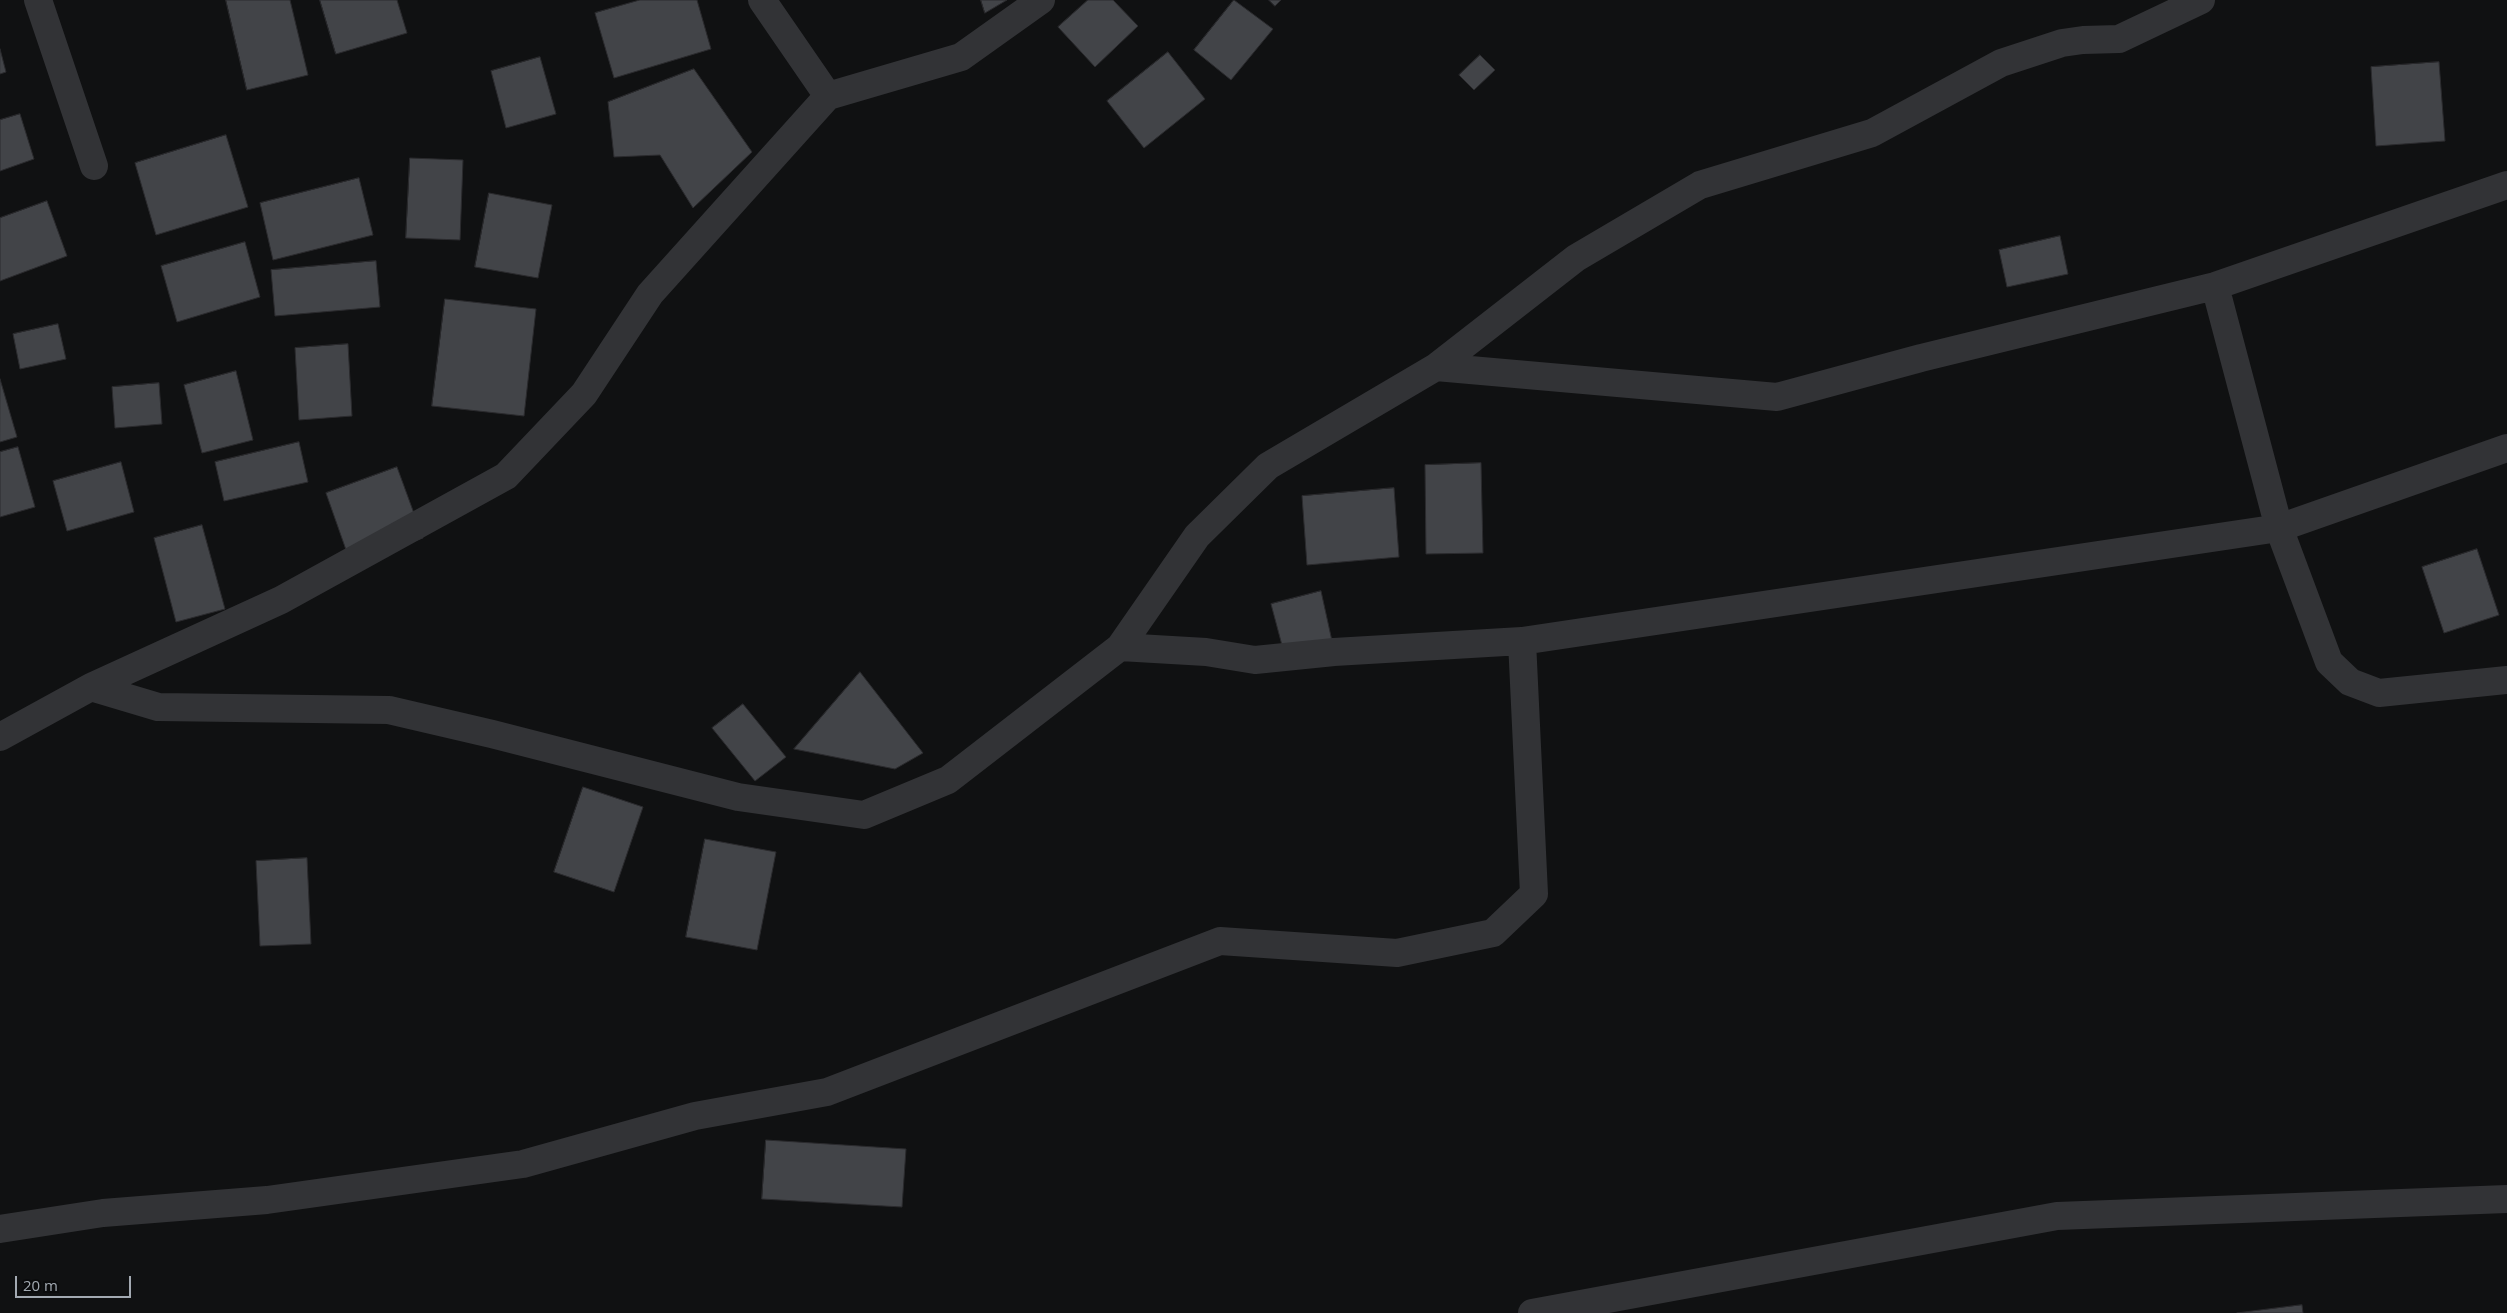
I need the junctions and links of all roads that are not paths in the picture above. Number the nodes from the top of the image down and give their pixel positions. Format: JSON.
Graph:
{"nodes":[{"id":1,"x":38,"y":0,"type":"edge"},
{"id":2,"x":762,"y":0,"type":"edge"},
{"id":3,"x":1041,"y":0,"type":"edge"},
{"id":4,"x":2201,"y":0,"type":"edge"},
{"id":5,"x":828,"y":96,"type":"junction"},
{"id":6,"x":94,"y":166,"type":"dead end"},
{"id":7,"x":2507,"y":185,"type":"edge"},
{"id":8,"x":2214,"y":286,"type":"junction"},
{"id":9,"x":1436,"y":366,"type":"junction"},
{"id":10,"x":2507,"y":448,"type":"edge"},
{"id":11,"x":2279,"y":528,"type":"junction"},
{"id":12,"x":1522,"y":641,"type":"junction"},
{"id":13,"x":1120,"y":647,"type":"junction"},
{"id":14,"x":2507,"y":680,"type":"edge"},
{"id":15,"x":91,"y":687,"type":"junction"},
{"id":16,"x":0,"y":737,"type":"edge"},
{"id":17,"x":2507,"y":1199,"type":"edge"},
{"id":18,"x":0,"y":1229,"type":"edge"},
{"id":19,"x":1532,"y":1313,"type":"edge"}],
"edges":[{"from":1,"to":6,"type":"street"},
{"from":2,"to":5,"type":"street"},
{"from":3,"to":5,"type":"street"},
{"from":4,"to":9,"type":"street"},
{"from":5,"to":15,"type":"street"},
{"from":7,"to":8,"type":"street"},
{"from":8,"to":9,"type":"street"},
{"from":8,"to":11,"type":"street"},
{"from":9,"to":13,"type":"street"},
{"from":10,"to":11,"type":"street"},
{"from":11,"to":12,"type":"street"},
{"from":11,"to":14,"type":"street"},
{"from":12,"to":13,"type":"street"},
{"from":12,"to":18,"type":"street"},
{"from":13,"to":15,"type":"street"},
{"from":15,"to":16,"type":"street"},
{"from":17,"to":19,"type":"street"}]}
